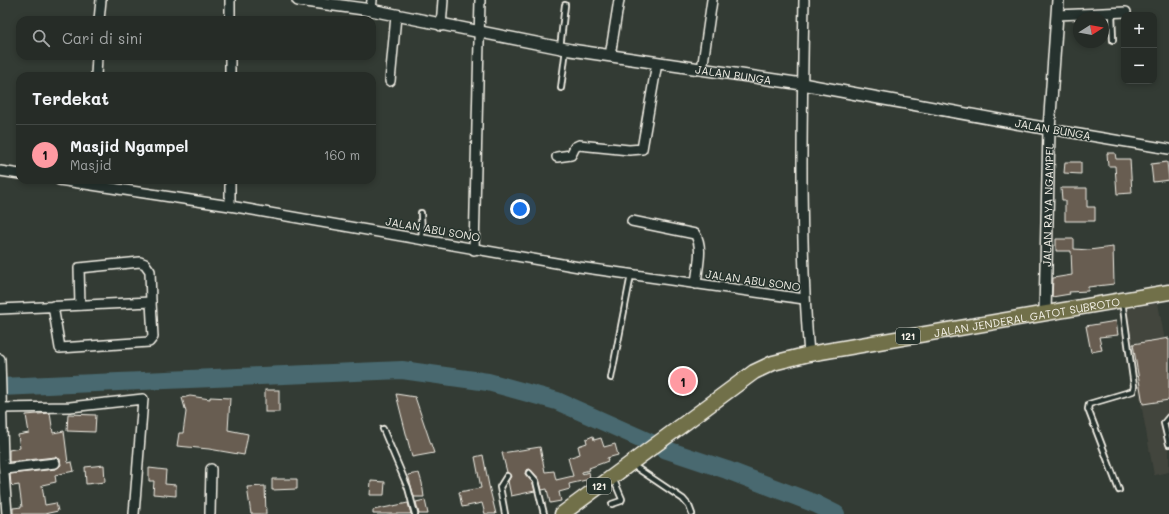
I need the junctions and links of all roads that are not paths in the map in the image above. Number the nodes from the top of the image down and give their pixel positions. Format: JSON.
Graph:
{"nodes":[{"id":1,"x":101,"y":0,"type":"edge"},
{"id":2,"x":230,"y":0,"type":"edge"},
{"id":3,"x":298,"y":0,"type":"edge"},
{"id":4,"x":443,"y":0,"type":"edge"},
{"id":5,"x":480,"y":0,"type":"edge"},
{"id":6,"x":619,"y":0,"type":"edge"},
{"id":7,"x":712,"y":0,"type":"edge"},
{"id":8,"x":804,"y":0,"type":"edge"},
{"id":9,"x":1058,"y":0,"type":"edge"},
{"id":10,"x":372,"y":5,"type":"edge"},
{"id":11,"x":566,"y":5,"type":"dead end"},
{"id":12,"x":1121,"y":12,"type":"edge"},
{"id":13,"x":1112,"y":13,"type":"junction"},
{"id":14,"x":1057,"y":14,"type":"junction"},
{"id":15,"x":100,"y":16,"type":"edge"},
{"id":16,"x":230,"y":16,"type":"edge"},
{"id":17,"x":396,"y":16,"type":"junction"},
{"id":18,"x":441,"y":26,"type":"junction"},
{"id":19,"x":480,"y":33,"type":"junction"},
{"id":20,"x":1113,"y":40,"type":"dead end"},
{"id":21,"x":563,"y":49,"type":"junction"},
{"id":22,"x":610,"y":56,"type":"junction"},
{"id":23,"x":97,"y":60,"type":"edge"},
{"id":24,"x":230,"y":60,"type":"edge"},
{"id":25,"x":657,"y":63,"type":"junction"},
{"id":26,"x":702,"y":70,"type":"junction"},
{"id":27,"x":96,"y":72,"type":"edge"},
{"id":28,"x":230,"y":72,"type":"edge"},
{"id":29,"x":390,"y":81,"type":"dead end"},
{"id":30,"x":802,"y":84,"type":"junction"},
{"id":31,"x":561,"y":88,"type":"dead end"},
{"id":32,"x":1049,"y":128,"type":"junction"},
{"id":33,"x":1169,"y":149,"type":"edge"},
{"id":34,"x":557,"y":157,"type":"dead end"},
{"id":35,"x":0,"y":171,"type":"edge"},
{"id":36,"x":16,"y":173,"type":"edge"},
{"id":37,"x":84,"y":184,"type":"edge"},
{"id":38,"x":230,"y":184,"type":"edge"},
{"id":39,"x":230,"y":206,"type":"junction"},
{"id":40,"x":420,"y":213,"type":"dead end"},
{"id":41,"x":632,"y":221,"type":"dead end"},
{"id":42,"x":422,"y":239,"type":"junction"},
{"id":43,"x":474,"y":250,"type":"junction"},
{"id":44,"x":631,"y":275,"type":"junction"},
{"id":45,"x":696,"y":284,"type":"junction"},
{"id":46,"x":1169,"y":292,"type":"edge"},
{"id":47,"x":804,"y":299,"type":"junction"},
{"id":48,"x":1122,"y":300,"type":"junction"},
{"id":49,"x":151,"y":302,"type":"junction"},
{"id":50,"x":80,"y":305,"type":"junction"},
{"id":51,"x":53,"y":306,"type":"junction"},
{"id":52,"x":0,"y":309,"type":"edge"},
{"id":53,"x":1045,"y":314,"type":"junction"},
{"id":54,"x":809,"y":354,"type":"junction"},
{"id":55,"x":0,"y":359,"type":"edge"},
{"id":56,"x":611,"y":378,"type":"dead end"},
{"id":57,"x":1,"y":382,"type":"edge"},
{"id":58,"x":1,"y":406,"type":"edge"},
{"id":59,"x":1169,"y":417,"type":"edge"},
{"id":60,"x":383,"y":429,"type":"dead end"},
{"id":61,"x":1169,"y":444,"type":"edge"},
{"id":62,"x":633,"y":461,"type":"junction"},
{"id":63,"x":3,"y":463,"type":"edge"},
{"id":64,"x":55,"y":463,"type":"dead end"},
{"id":65,"x":211,"y":469,"type":"dead end"},
{"id":66,"x":529,"y":473,"type":"dead end"},
{"id":67,"x":507,"y":476,"type":"dead end"},
{"id":68,"x":612,"y":476,"type":"junction"},
{"id":69,"x":1119,"y":490,"type":"dead end"},
{"id":70,"x":612,"y":504,"type":"dead end"},
{"id":71,"x":7,"y":514,"type":"edge"},
{"id":72,"x":134,"y":514,"type":"edge"},
{"id":73,"x":210,"y":514,"type":"edge"},
{"id":74,"x":415,"y":514,"type":"edge"},
{"id":75,"x":505,"y":514,"type":"edge"},
{"id":76,"x":544,"y":514,"type":"edge"},
{"id":77,"x":562,"y":514,"type":"edge"},
{"id":78,"x":692,"y":514,"type":"edge"}],
"edges":[{"from":1,"to":15,"type":"street"},
{"from":2,"to":16,"type":"street"},
{"from":3,"to":10,"type":"street","name":"JALAN BUNGA"},
{"from":4,"to":18,"type":"street"},
{"from":5,"to":19,"type":"street"},
{"from":6,"to":22,"type":"street"},
{"from":7,"to":26,"type":"street"},
{"from":8,"to":30,"type":"street"},
{"from":9,"to":14,"type":"street","name":"JALAN RAYA NGAMPEL"},
{"from":10,"to":17,"type":"street","name":"JALAN BUNGA"},
{"from":11,"to":21,"type":"lane"},
{"from":12,"to":13,"type":"street"},
{"from":13,"to":14,"type":"street"},
{"from":13,"to":20,"type":"lane"},
{"from":14,"to":32,"type":"street","name":"JALAN RAYA NGAMPEL"},
{"from":17,"to":18,"type":"street","name":"JALAN BUNGA"},
{"from":17,"to":29,"type":"street"},
{"from":18,"to":19,"type":"street","name":"JALAN BUNGA"},
{"from":19,"to":21,"type":"street","name":"JALAN BUNGA"},
{"from":19,"to":43,"type":"street"},
{"from":21,"to":22,"type":"street","name":"JALAN BUNGA"},
{"from":21,"to":31,"type":"lane"},
{"from":22,"to":25,"type":"street","name":"JALAN BUNGA"},
{"from":23,"to":27,"type":"street"},
{"from":24,"to":28,"type":"street"},
{"from":25,"to":26,"type":"street","name":"JALAN BUNGA"},
{"from":25,"to":34,"type":"street"},
{"from":26,"to":30,"type":"street","name":"JALAN BUNGA"},
{"from":30,"to":32,"type":"street","name":"JALAN BUNGA"},
{"from":30,"to":47,"type":"street"},
{"from":32,"to":33,"type":"street","name":"JALAN BUNGA"},
{"from":32,"to":53,"type":"street","name":"JALAN RAYA NGAMPEL"},
{"from":35,"to":36,"type":"street"},
{"from":37,"to":39,"type":"street","name":"JALAN ABU SONO"},
{"from":38,"to":39,"type":"street"},
{"from":39,"to":42,"type":"street","name":"JALAN ABU SONO"},
{"from":40,"to":42,"type":"lane"},
{"from":41,"to":45,"type":"street"},
{"from":42,"to":43,"type":"street","name":"JALAN ABU SONO"},
{"from":43,"to":44,"type":"street","name":"JALAN ABU SONO"},
{"from":44,"to":45,"type":"street","name":"JALAN ABU SONO"},
{"from":44,"to":56,"type":"lane"},
{"from":45,"to":47,"type":"street","name":"JALAN ABU SONO"},
{"from":46,"to":48,"type":"main road","name":"JALAN JENDERAL GATOT SUBROTO","number":"121"},
{"from":47,"to":54,"type":"street"},
{"from":48,"to":53,"type":"main road","name":"JALAN JENDERAL GATOT SUBROTO","number":"121"},
{"from":48,"to":69,"type":"lane"},
{"from":49,"to":50,"type":"street"},
{"from":49,"to":50,"type":"street"},
{"from":49,"to":51,"type":"street"},
{"from":50,"to":51,"type":"street"},
{"from":51,"to":52,"type":"street"},
{"from":53,"to":54,"type":"main road","name":"JALAN JENDERAL GATOT SUBROTO","number":"121"},
{"from":54,"to":62,"type":"main road","name":"JALAN JENDERAL GATOT SUBROTO","number":"121"},
{"from":55,"to":57,"type":"street"},
{"from":57,"to":58,"type":"street"},
{"from":58,"to":63,"type":"street"},
{"from":58,"to":72,"type":"street"},
{"from":59,"to":61,"type":"lane"},
{"from":60,"to":74,"type":"lane"},
{"from":62,"to":68,"type":"main road","number":"121"},
{"from":62,"to":78,"type":"lane"},
{"from":63,"to":64,"type":"street"},
{"from":63,"to":71,"type":"street"},
{"from":65,"to":73,"type":"street"},
{"from":66,"to":76,"type":"lane"},
{"from":67,"to":75,"type":"lane"},
{"from":68,"to":70,"type":"lane"},
{"from":68,"to":77,"type":"main road","number":"121"}]}
